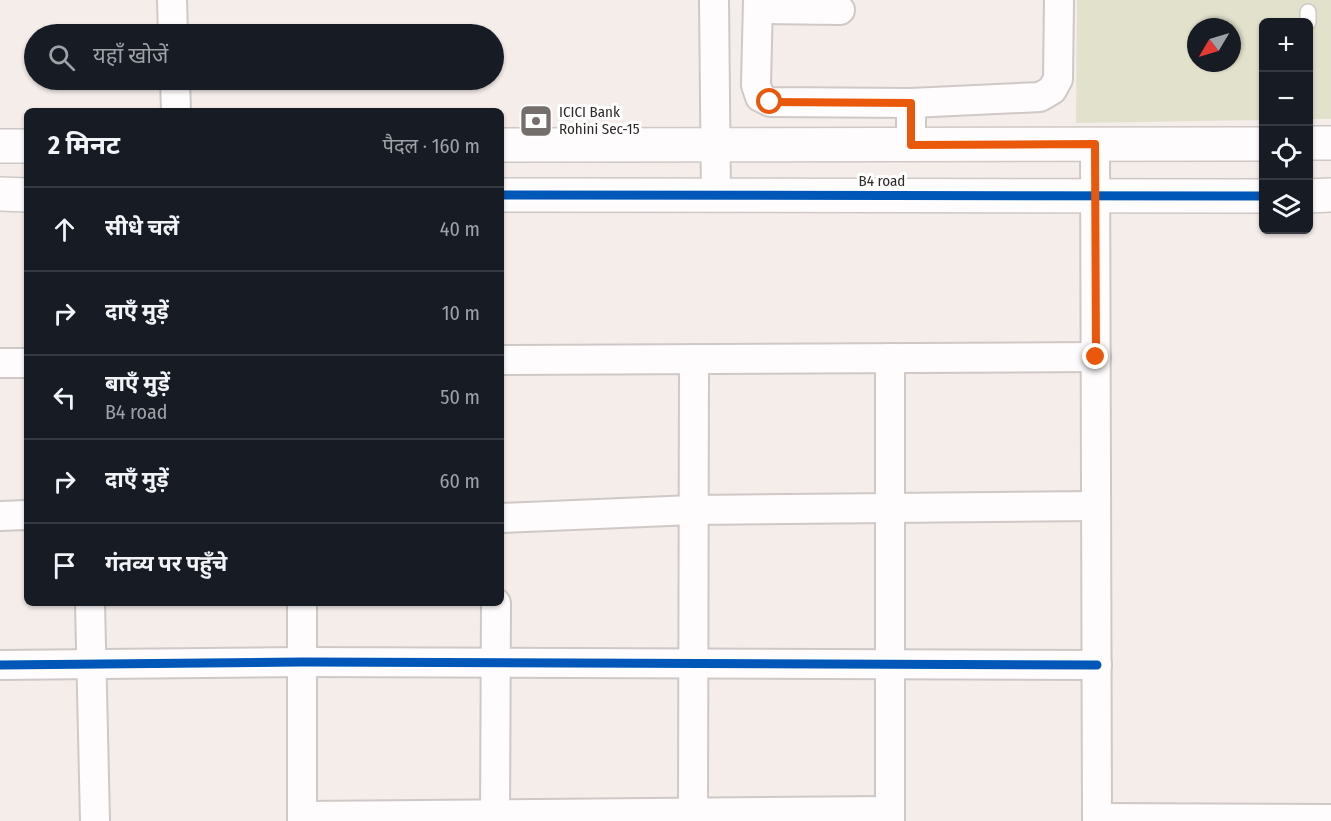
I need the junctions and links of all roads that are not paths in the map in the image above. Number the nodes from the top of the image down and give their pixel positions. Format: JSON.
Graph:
{"nodes":[{"id":1,"x":172,"y":0,"type":"edge"},
{"id":2,"x":714,"y":0,"type":"edge"},
{"id":3,"x":1059,"y":0,"type":"edge"},
{"id":4,"x":758,"y":4,"type":"edge"},
{"id":5,"x":840,"y":10,"type":"dead end"},
{"id":6,"x":173,"y":24,"type":"edge"},
{"id":7,"x":175,"y":90,"type":"edge"},
{"id":8,"x":911,"y":103,"type":"junction"},
{"id":9,"x":176,"y":108,"type":"edge"},
{"id":10,"x":1313,"y":143,"type":"edge"},
{"id":11,"x":1331,"y":143,"type":"edge"},
{"id":12,"x":1095,"y":144,"type":"junction"},
{"id":13,"x":1259,"y":144,"type":"edge"},
{"id":14,"x":504,"y":145,"type":"edge"},
{"id":15,"x":716,"y":145,"type":"junction"},
{"id":16,"x":911,"y":145,"type":"junction"},
{"id":17,"x":0,"y":146,"type":"edge"},
{"id":18,"x":24,"y":146,"type":"edge"},
{"id":19,"x":0,"y":194,"type":"edge"},
{"id":20,"x":24,"y":195,"type":"edge"},
{"id":21,"x":504,"y":195,"type":"edge"},
{"id":22,"x":1313,"y":195,"type":"edge"},
{"id":23,"x":1331,"y":195,"type":"edge"},
{"id":24,"x":716,"y":196,"type":"junction"},
{"id":25,"x":1259,"y":196,"type":"edge"},
{"id":26,"x":1095,"y":197,"type":"junction"},
{"id":27,"x":1096,"y":357,"type":"junction"},
{"id":28,"x":890,"y":358,"type":"junction"},
{"id":29,"x":694,"y":359,"type":"junction"},
{"id":30,"x":504,"y":360,"type":"edge"},
{"id":31,"x":0,"y":363,"type":"edge"},
{"id":32,"x":24,"y":363,"type":"edge"},
{"id":33,"x":1096,"y":506,"type":"junction"},
{"id":34,"x":890,"y":508,"type":"junction"},
{"id":35,"x":693,"y":510,"type":"junction"},
{"id":36,"x":24,"y":515,"type":"edge"},
{"id":37,"x":0,"y":516,"type":"edge"},
{"id":38,"x":504,"y":518,"type":"edge"},
{"id":39,"x":90,"y":606,"type":"edge"},
{"id":40,"x":302,"y":606,"type":"edge"},
{"id":41,"x":496,"y":606,"type":"edge"},
{"id":42,"x":92,"y":662,"type":"junction"},
{"id":43,"x":302,"y":662,"type":"junction"},
{"id":44,"x":495,"y":663,"type":"junction"},
{"id":45,"x":693,"y":663,"type":"junction"},
{"id":46,"x":0,"y":664,"type":"edge"},
{"id":47,"x":890,"y":664,"type":"junction"},
{"id":48,"x":1096,"y":665,"type":"junction"},
{"id":49,"x":890,"y":816,"type":"edge"},
{"id":50,"x":495,"y":817,"type":"edge"},
{"id":51,"x":693,"y":817,"type":"edge"},
{"id":52,"x":302,"y":818,"type":"edge"},
{"id":53,"x":1097,"y":819,"type":"edge"},
{"id":54,"x":1331,"y":819,"type":"edge"},
{"id":55,"x":95,"y":821,"type":"edge"}],
"edges":[{"from":1,"to":6,"type":"street"},
{"from":2,"to":15,"type":"street"},
{"from":3,"to":8,"type":"street"},
{"from":4,"to":5,"type":"street"},
{"from":4,"to":8,"type":"street"},
{"from":7,"to":9,"type":"street"},
{"from":8,"to":16,"type":"street"},
{"from":10,"to":11,"type":"street"},
{"from":12,"to":13,"type":"street"},
{"from":12,"to":16,"type":"street"},
{"from":12,"to":26,"type":"street"},
{"from":14,"to":15,"type":"street"},
{"from":15,"to":16,"type":"street"},
{"from":15,"to":24,"type":"street"},
{"from":17,"to":18,"type":"street"},
{"from":19,"to":20,"type":"street"},
{"from":21,"to":24,"type":"street","name":"B4 road"},
{"from":22,"to":23,"type":"street"},
{"from":24,"to":26,"type":"street","name":"B4 road"},
{"from":25,"to":26,"type":"street","name":"B4 road"},
{"from":26,"to":27,"type":"street"},
{"from":27,"to":28,"type":"street"},
{"from":27,"to":33,"type":"street"},
{"from":28,"to":29,"type":"street"},
{"from":28,"to":34,"type":"street"},
{"from":29,"to":30,"type":"street"},
{"from":29,"to":35,"type":"street"},
{"from":31,"to":32,"type":"street"},
{"from":33,"to":34,"type":"street"},
{"from":33,"to":48,"type":"street"},
{"from":34,"to":35,"type":"street"},
{"from":34,"to":47,"type":"street"},
{"from":35,"to":38,"type":"street"},
{"from":35,"to":45,"type":"street"},
{"from":36,"to":37,"type":"street"},
{"from":39,"to":42,"type":"street"},
{"from":40,"to":43,"type":"street"},
{"from":41,"to":44,"type":"street"},
{"from":42,"to":43,"type":"street"},
{"from":42,"to":46,"type":"street"},
{"from":42,"to":55,"type":"street"},
{"from":43,"to":44,"type":"street"},
{"from":43,"to":52,"type":"street"},
{"from":44,"to":45,"type":"street"},
{"from":44,"to":50,"type":"street"},
{"from":45,"to":47,"type":"street"},
{"from":45,"to":51,"type":"street"},
{"from":47,"to":48,"type":"street"},
{"from":47,"to":49,"type":"street"},
{"from":48,"to":53,"type":"street"},
{"from":49,"to":51,"type":"street"},
{"from":50,"to":51,"type":"street"},
{"from":50,"to":52,"type":"street"},
{"from":53,"to":54,"type":"street"}]}
